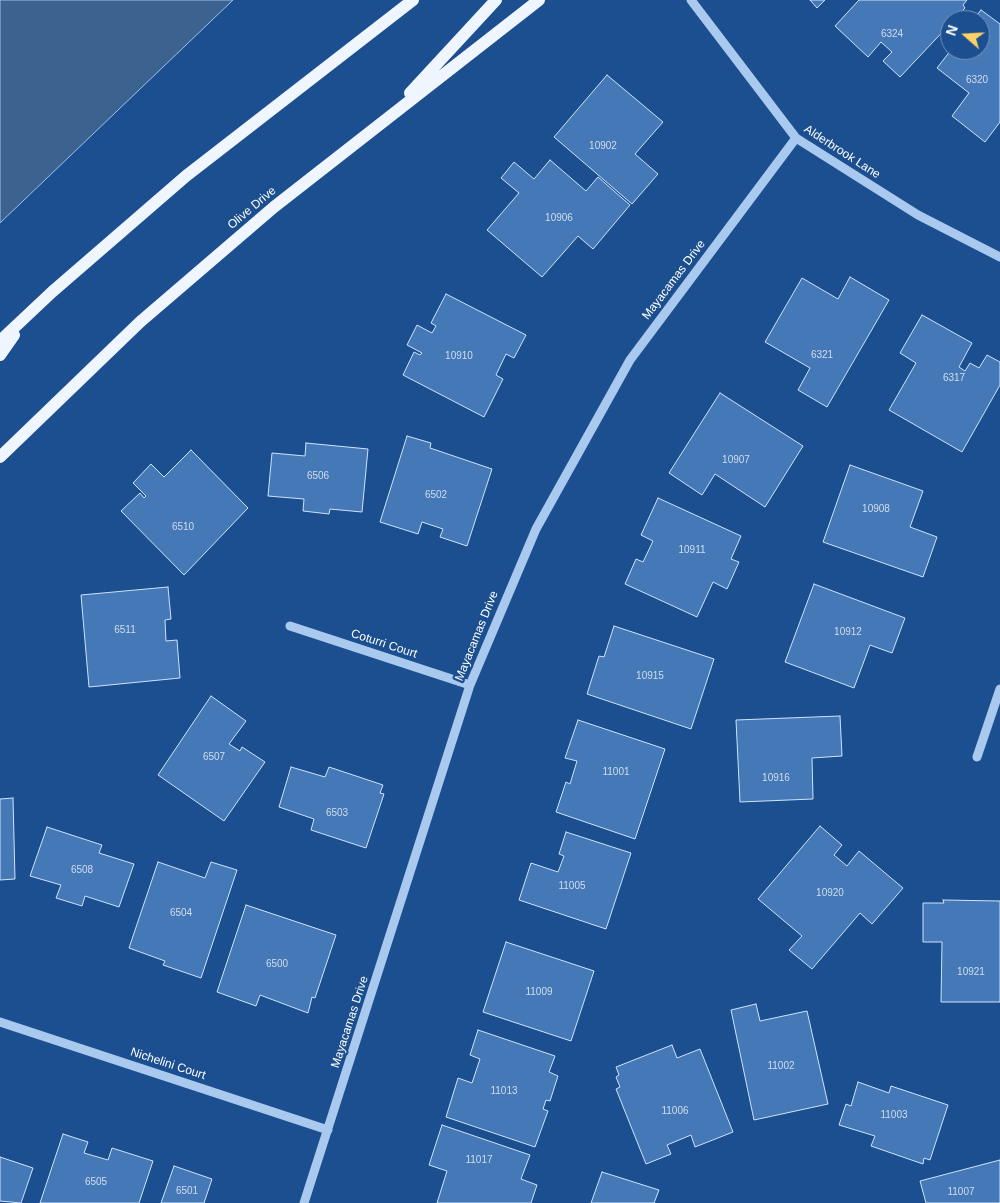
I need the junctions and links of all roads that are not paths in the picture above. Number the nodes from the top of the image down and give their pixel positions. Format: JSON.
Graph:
{"nodes":[{"id":1,"x":414,"y":0,"type":"edge"},
{"id":2,"x":496,"y":0,"type":"edge"},
{"id":3,"x":539,"y":0,"type":"edge"},
{"id":4,"x":691,"y":0,"type":"edge"},
{"id":5,"x":384,"y":121,"type":"junction"},
{"id":6,"x":796,"y":138,"type":"junction"},
{"id":7,"x":1000,"y":257,"type":"edge"},
{"id":8,"x":36,"y":308,"type":"junction"},
{"id":9,"x":0,"y":341,"type":"edge"},
{"id":10,"x":0,"y":354,"type":"edge"},
{"id":11,"x":0,"y":457,"type":"edge"},
{"id":12,"x":290,"y":626,"type":"dead end"},
{"id":13,"x":470,"y":685,"type":"junction"},
{"id":14,"x":1000,"y":689,"type":"edge"},
{"id":15,"x":977,"y":758,"type":"dead end"},
{"id":16,"x":0,"y":1022,"type":"edge"},
{"id":17,"x":328,"y":1130,"type":"junction"},
{"id":18,"x":304,"y":1203,"type":"edge"}],
"edges":[{"from":1,"to":8,"type":"main road"},
{"from":2,"to":5,"type":"main road"},
{"from":3,"to":5,"type":"main road","name":"Olive Drive"},
{"from":4,"to":6,"type":"street","name":"Alderbrook Lane"},
{"from":5,"to":11,"type":"main road","name":"Olive Drive"},
{"from":6,"to":7,"type":"street","name":"Alderbrook Lane"},
{"from":6,"to":13,"type":"street","name":"Mayacamas Drive"},
{"from":8,"to":9,"type":"main road"},
{"from":8,"to":10,"type":"main road"},
{"from":12,"to":13,"type":"street","name":"Coturri Court"},
{"from":13,"to":17,"type":"street","name":"Mayacamas Drive"},
{"from":14,"to":15,"type":"street"},
{"from":16,"to":17,"type":"street","name":"Nichelini Court"},
{"from":17,"to":18,"type":"street","name":"Mayacamas Drive"}]}
